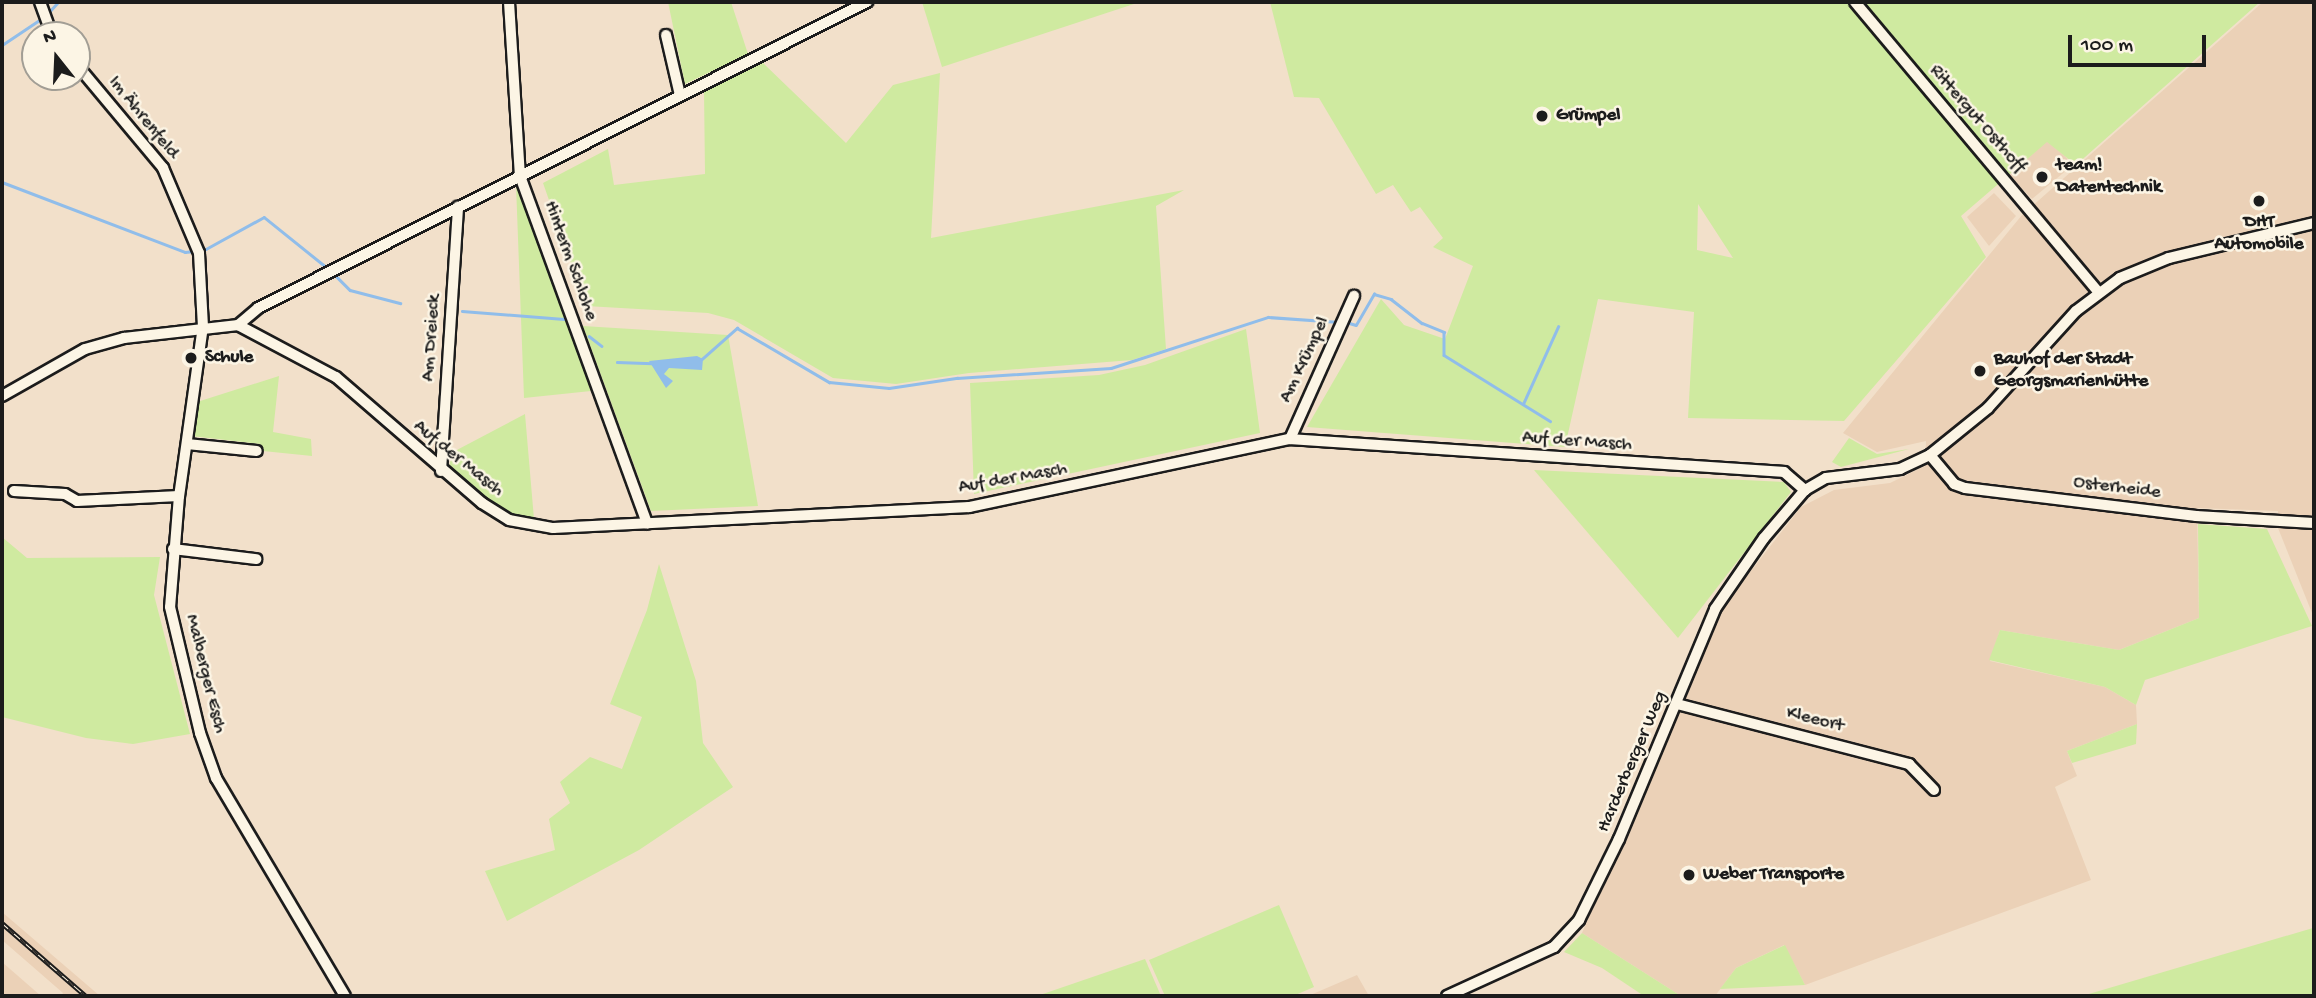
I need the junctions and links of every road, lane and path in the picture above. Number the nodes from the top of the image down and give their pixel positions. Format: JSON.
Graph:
{"nodes":[{"id":1,"x":40,"y":2,"type":"edge"},
{"id":2,"x":509,"y":2,"type":"edge"},
{"id":3,"x":867,"y":2,"type":"edge"},
{"id":4,"x":1855,"y":2,"type":"edge"},
{"id":5,"x":47,"y":21,"type":"edge"},
{"id":6,"x":666,"y":35,"type":"dead end"},
{"id":7,"x":91,"y":82,"type":"edge"},
{"id":8,"x":680,"y":95,"type":"junction"},
{"id":9,"x":520,"y":176,"type":"junction"},
{"id":10,"x":458,"y":207,"type":"junction"},
{"id":11,"x":2314,"y":223,"type":"edge"},
{"id":12,"x":2098,"y":292,"type":"junction"},
{"id":13,"x":1354,"y":296,"type":"dead end"},
{"id":14,"x":238,"y":325,"type":"junction"},
{"id":15,"x":203,"y":326,"type":"junction"},
{"id":16,"x":2,"y":396,"type":"edge"},
{"id":17,"x":1290,"y":439,"type":"junction"},
{"id":18,"x":187,"y":444,"type":"junction"},
{"id":19,"x":257,"y":451,"type":"dead end"},
{"id":20,"x":1930,"y":455,"type":"junction"},
{"id":21,"x":441,"y":471,"type":"junction"},
{"id":22,"x":1805,"y":490,"type":"junction"},
{"id":23,"x":14,"y":491,"type":"dead end"},
{"id":24,"x":179,"y":496,"type":"junction"},
{"id":25,"x":647,"y":523,"type":"junction"},
{"id":26,"x":2314,"y":523,"type":"edge"},
{"id":27,"x":173,"y":549,"type":"junction"},
{"id":28,"x":256,"y":559,"type":"dead end"},
{"id":29,"x":1676,"y":704,"type":"junction"},
{"id":30,"x":1934,"y":790,"type":"dead end"},
{"id":31,"x":345,"y":996,"type":"edge"},
{"id":32,"x":1447,"y":996,"type":"edge"}],
"edges":[{"from":1,"to":5,"type":"street"},
{"from":2,"to":9,"type":"street","name":"Hinterm Schlohe"},
{"from":3,"to":8,"type":"street"},
{"from":4,"to":12,"type":"street","name":"Rittergut Osthoff"},
{"from":6,"to":8,"type":"street"},
{"from":7,"to":15,"type":"street","name":"Im Ährenfeld"},
{"from":8,"to":9,"type":"street"},
{"from":9,"to":10,"type":"street"},
{"from":9,"to":25,"type":"street","name":"Hinterm Schlohe"},
{"from":10,"to":14,"type":"street"},
{"from":10,"to":21,"type":"street","name":"Am Dreieck"},
{"from":11,"to":12,"type":"street"},
{"from":12,"to":20,"type":"street"},
{"from":13,"to":17,"type":"street","name":"Am Krümpel"},
{"from":14,"to":15,"type":"street"},
{"from":14,"to":21,"type":"street","name":"Auf der Masch"},
{"from":15,"to":16,"type":"street"},
{"from":15,"to":18,"type":"street","name":"Malberger Esch"},
{"from":17,"to":22,"type":"street","name":"Auf der Masch"},
{"from":17,"to":25,"type":"street","name":"Auf der Masch"},
{"from":18,"to":19,"type":"street"},
{"from":18,"to":24,"type":"street","name":"Malberger Esch"},
{"from":20,"to":22,"type":"street"},
{"from":20,"to":26,"type":"street","name":"Osterheide"},
{"from":21,"to":25,"type":"street","name":"Auf der Masch"},
{"from":22,"to":29,"type":"street","name":"Harderberger Weg"},
{"from":23,"to":24,"type":"street"},
{"from":24,"to":27,"type":"street","name":"Malberger Esch"},
{"from":27,"to":28,"type":"street"},
{"from":27,"to":31,"type":"street","name":"Malberger Esch"},
{"from":29,"to":30,"type":"street","name":"Kleeort"},
{"from":29,"to":32,"type":"street","name":"Harderberger Weg"}]}
